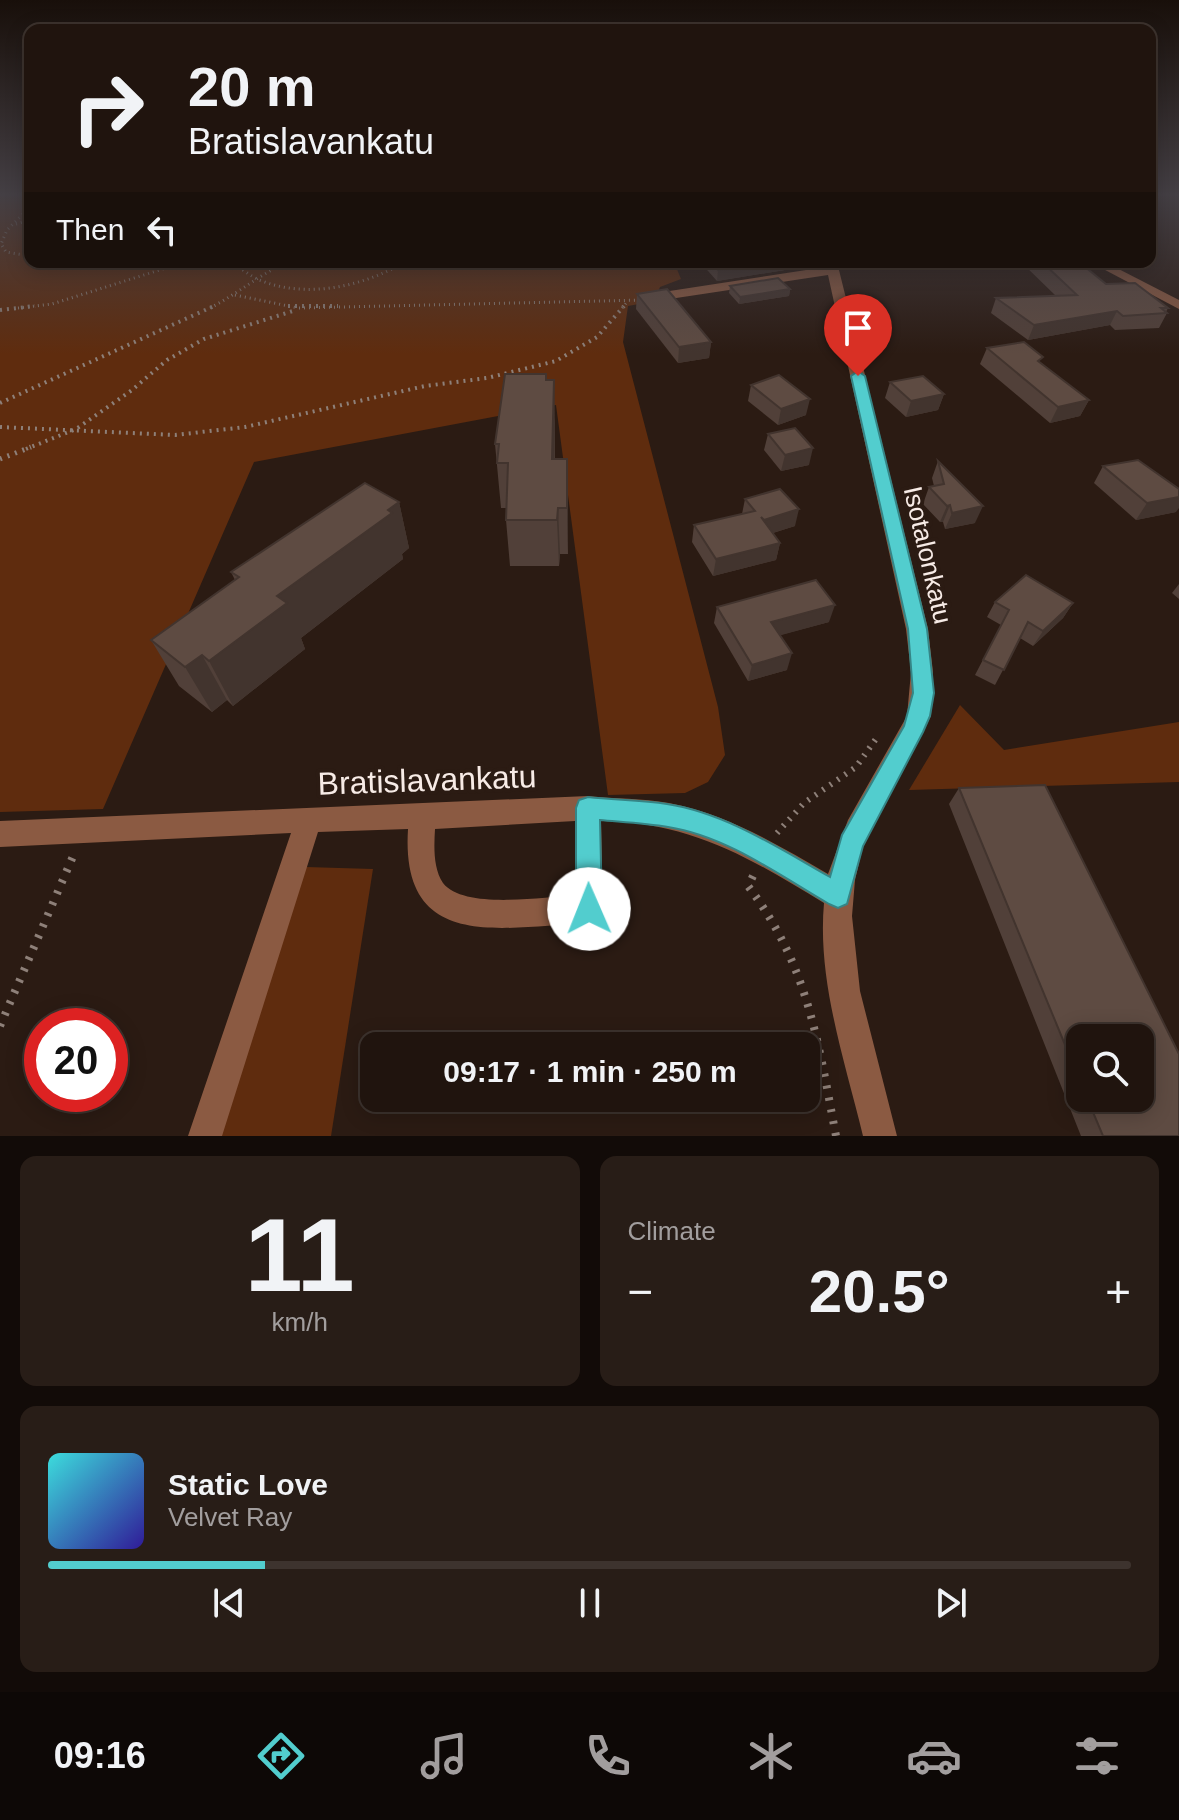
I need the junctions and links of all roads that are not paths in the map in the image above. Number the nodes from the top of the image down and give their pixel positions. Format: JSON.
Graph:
{"nodes":[{"id":1,"x":821,"y":268,"type":"edge"},
{"id":2,"x":832,"y":268,"type":"edge"},
{"id":3,"x":1108,"y":268,"type":"edge"},
{"id":4,"x":663,"y":296,"type":"edge"},
{"id":5,"x":1179,"y":305,"type":"edge"},
{"id":6,"x":588,"y":808,"type":"junction"},
{"id":7,"x":423,"y":817,"type":"junction"},
{"id":8,"x":309,"y":819,"type":"junction"},
{"id":9,"x":0,"y":834,"type":"edge"},
{"id":10,"x":838,"y":895,"type":"junction"},
{"id":11,"x":205,"y":1136,"type":"edge"},
{"id":12,"x":880,"y":1136,"type":"edge"}],
"edges":[{"from":1,"to":4,"type":"street"},
{"from":2,"to":10,"type":"street","name":"Isotalonkatu"},
{"from":3,"to":5,"type":"street"},
{"from":6,"to":7,"type":"street","name":"Bratislavankatu"},
{"from":6,"to":7,"type":"street"},
{"from":6,"to":10,"type":"street","name":"Bratislavankatu"},
{"from":7,"to":8,"type":"street","name":"Bratislavankatu"},
{"from":8,"to":9,"type":"street","name":"Bratislavankatu"},
{"from":8,"to":11,"type":"street"},
{"from":10,"to":12,"type":"street","name":"Isotalonkatu"}]}
